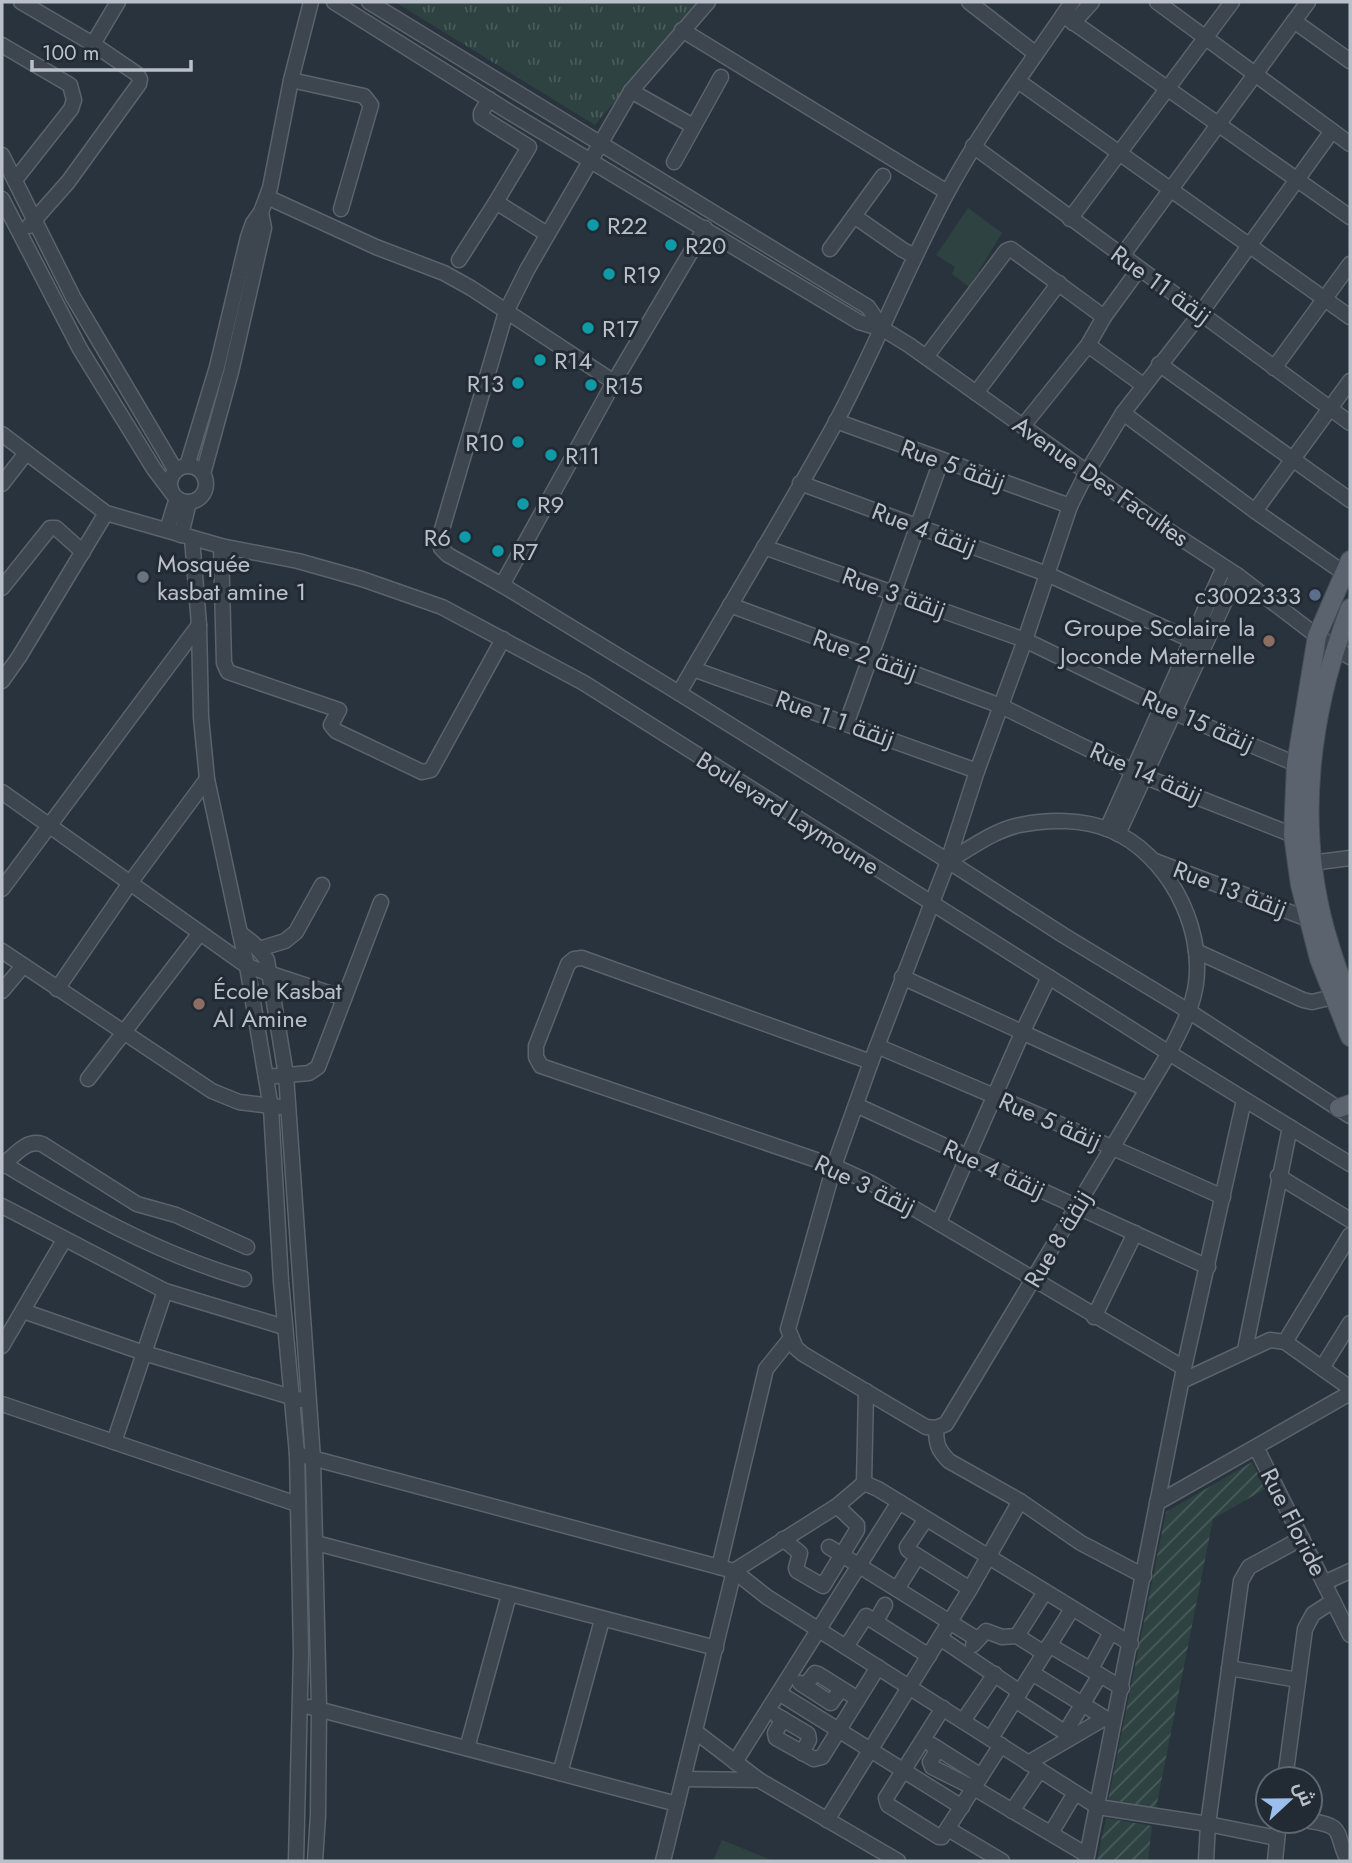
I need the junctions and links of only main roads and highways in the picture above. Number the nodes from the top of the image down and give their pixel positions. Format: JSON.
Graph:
{"nodes":[{"id":1,"x":1347,"y":567,"type":"edge"},
{"id":2,"x":1350,"y":608,"type":"edge"},
{"id":3,"x":1343,"y":652,"type":"edge"},
{"id":4,"x":1345,"y":995,"type":"edge"},
{"id":5,"x":1350,"y":1037,"type":"edge"}],
"edges":[{"from":1,"to":4,"type":"main road"},
{"from":2,"to":3,"type":"main road"},
{"from":3,"to":4,"type":"main road"},
{"from":4,"to":5,"type":"main road"}]}
